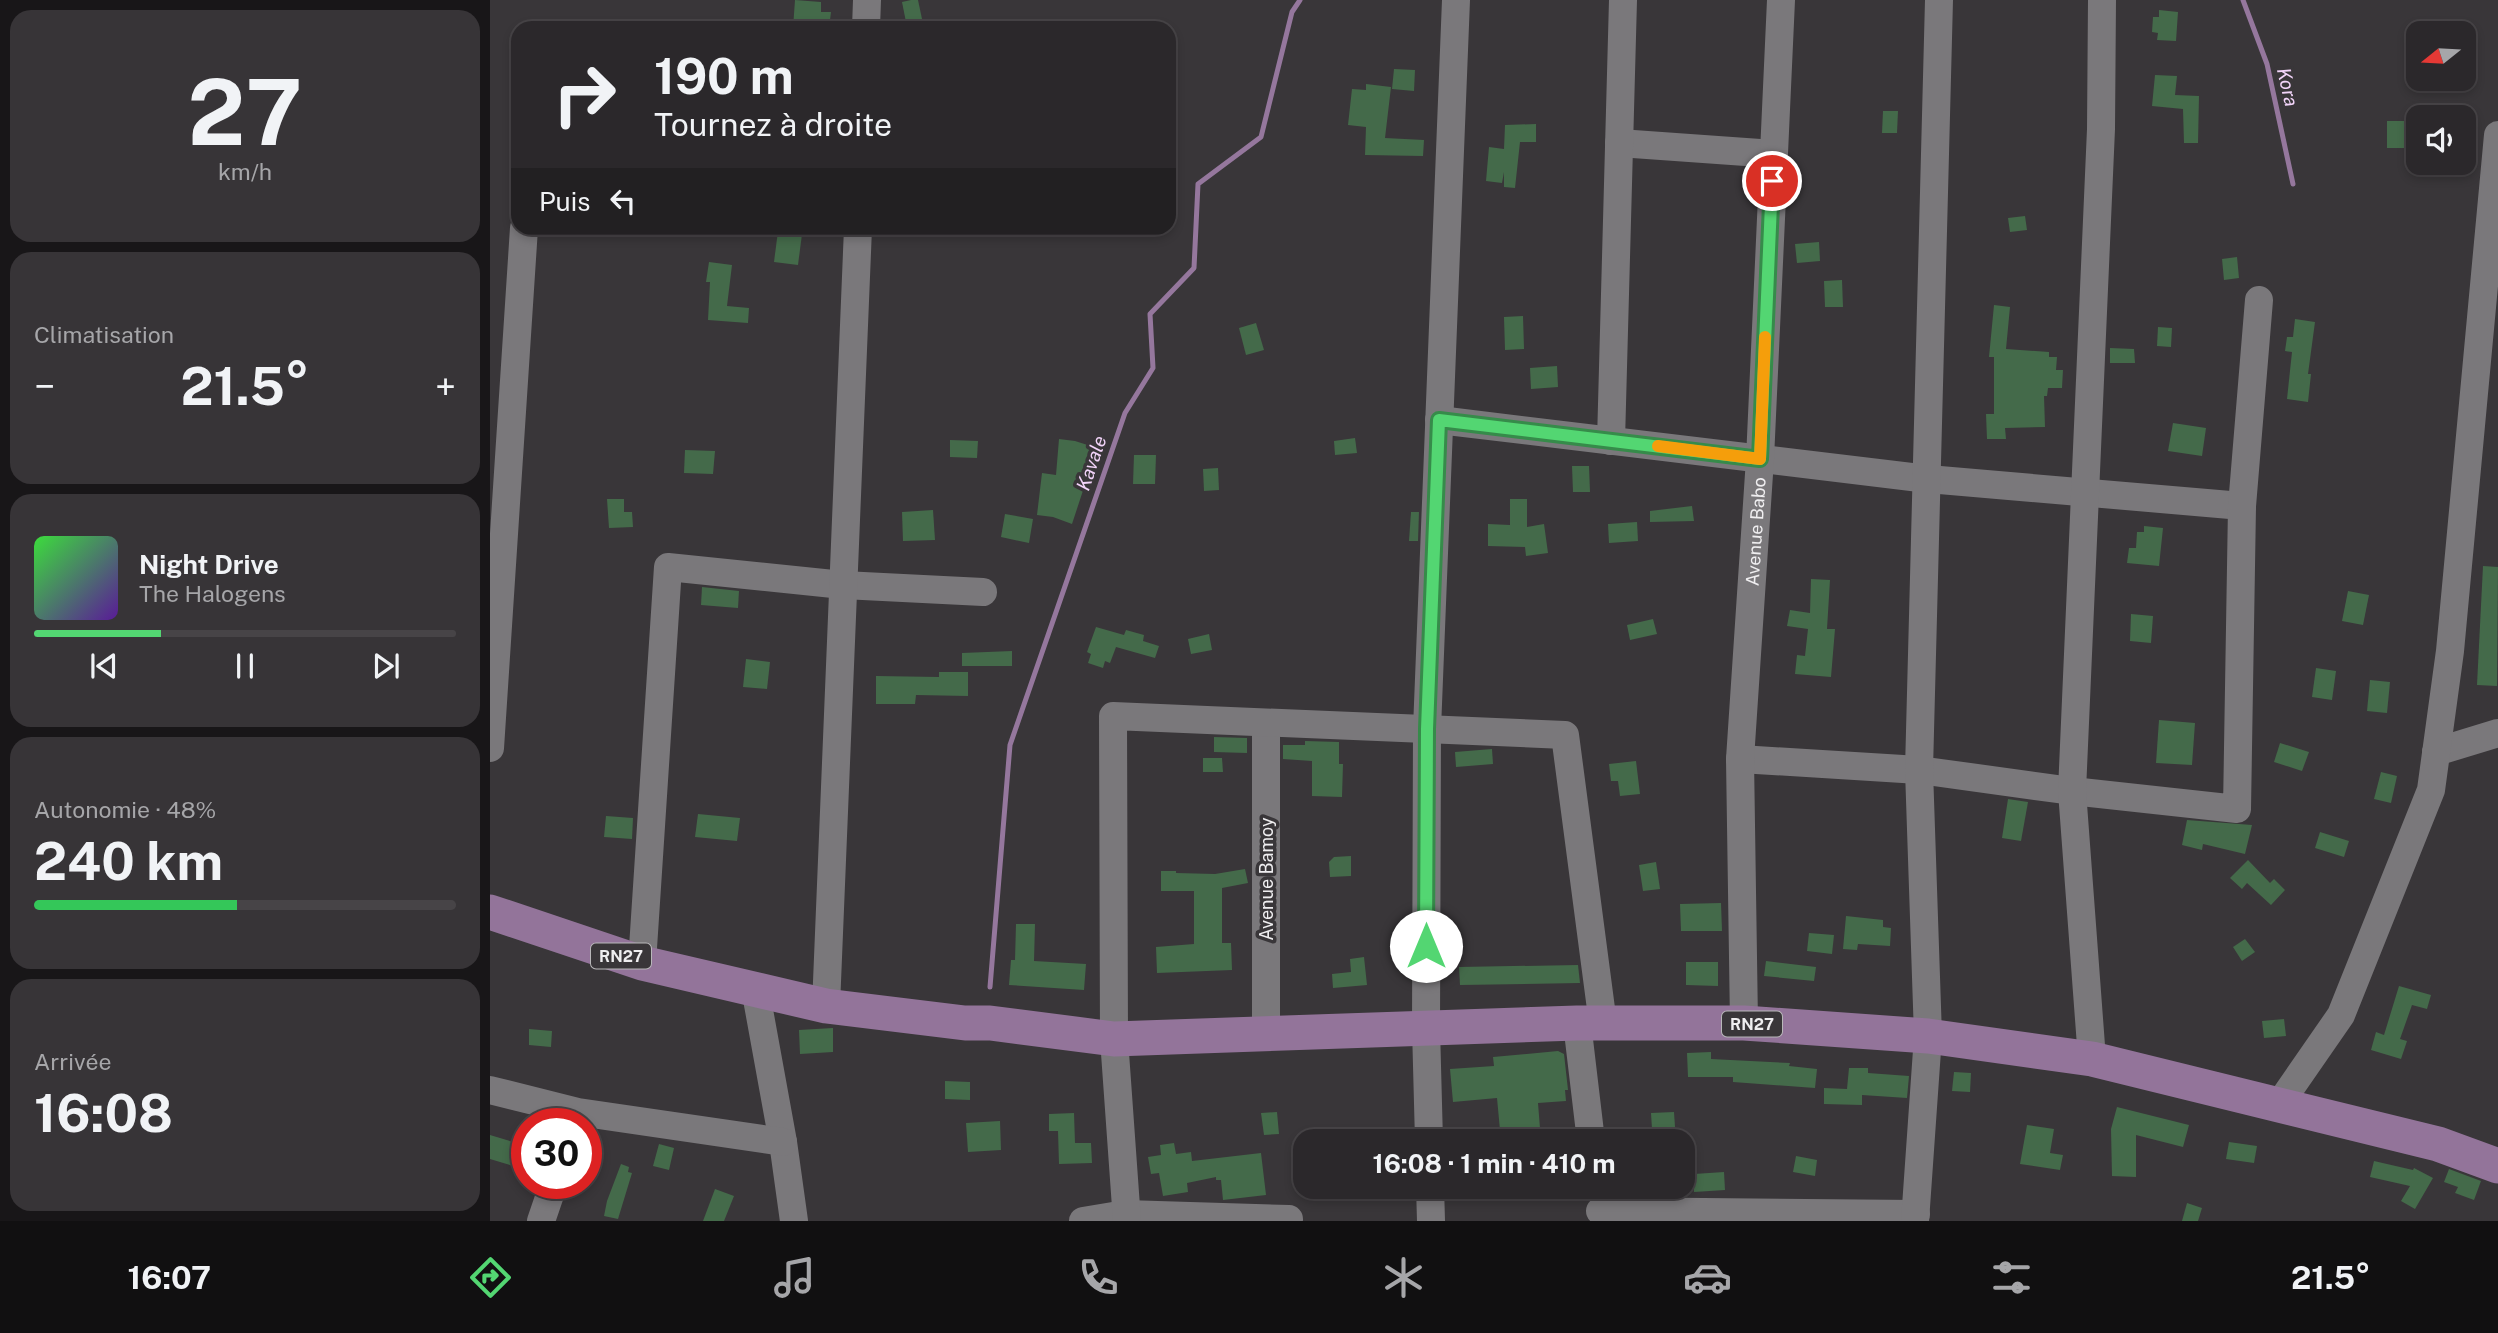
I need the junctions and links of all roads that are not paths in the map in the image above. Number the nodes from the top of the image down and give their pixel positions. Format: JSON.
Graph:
{"nodes":[{"id":1,"x":867,"y":0,"type":"edge"},
{"id":2,"x":1456,"y":0,"type":"edge"},
{"id":3,"x":1623,"y":0,"type":"edge"},
{"id":4,"x":1780,"y":0,"type":"edge"},
{"id":5,"x":1939,"y":0,"type":"edge"},
{"id":6,"x":2102,"y":0,"type":"edge"},
{"id":7,"x":866,"y":21,"type":"edge"},
{"id":8,"x":2498,"y":135,"type":"edge"},
{"id":9,"x":1619,"y":143,"type":"junction"},
{"id":10,"x":1774,"y":154,"type":"junction"},
{"id":11,"x":523,"y":235,"type":"edge"},
{"id":12,"x":858,"y":235,"type":"edge"},
{"id":13,"x":2259,"y":300,"type":"dead end"},
{"id":14,"x":500,"y":405,"type":"edge"},
{"id":15,"x":1439,"y":420,"type":"junction"},
{"id":16,"x":1611,"y":441,"type":"junction"},
{"id":17,"x":1760,"y":459,"type":"junction"},
{"id":18,"x":1928,"y":478,"type":"junction"},
{"id":19,"x":2085,"y":493,"type":"junction"},
{"id":20,"x":2242,"y":506,"type":"junction"},
{"id":21,"x":843,"y":584,"type":"junction"},
{"id":22,"x":983,"y":592,"type":"dead end"},
{"id":23,"x":1266,"y":724,"type":"junction"},
{"id":24,"x":1427,"y":729,"type":"junction"},
{"id":25,"x":2498,"y":733,"type":"edge"},
{"id":26,"x":490,"y":748,"type":"edge"},
{"id":27,"x":2436,"y":752,"type":"junction"},
{"id":28,"x":1740,"y":759,"type":"junction"},
{"id":29,"x":1919,"y":770,"type":"junction"},
{"id":30,"x":2072,"y":791,"type":"junction"},
{"id":31,"x":490,"y":912,"type":"edge"},
{"id":32,"x":642,"y":963,"type":"junction"},
{"id":33,"x":755,"y":988,"type":"junction"},
{"id":34,"x":826,"y":1006,"type":"junction"},
{"id":35,"x":1590,"y":1023,"type":"junction"},
{"id":36,"x":1744,"y":1023,"type":"junction"},
{"id":37,"x":1426,"y":1028,"type":"junction"},
{"id":38,"x":1266,"y":1033,"type":"junction"},
{"id":39,"x":1928,"y":1036,"type":"junction"},
{"id":40,"x":1114,"y":1039,"type":"junction"},
{"id":41,"x":2092,"y":1059,"type":"junction"},
{"id":42,"x":490,"y":1090,"type":"edge"},
{"id":43,"x":2278,"y":1106,"type":"junction"},
{"id":44,"x":545,"y":1108,"type":"edge"},
{"id":45,"x":602,"y":1121,"type":"edge"},
{"id":46,"x":1429,"y":1129,"type":"edge"},
{"id":47,"x":1591,"y":1129,"type":"edge"},
{"id":48,"x":783,"y":1142,"type":"junction"},
{"id":49,"x":2498,"y":1166,"type":"edge"},
{"id":50,"x":549,"y":1199,"type":"edge"},
{"id":51,"x":1430,"y":1199,"type":"edge"},
{"id":52,"x":1599,"y":1206,"type":"edge"},
{"id":53,"x":1126,"y":1218,"type":"edge"},
{"id":54,"x":1916,"y":1218,"type":"edge"},
{"id":55,"x":1289,"y":1219,"type":"dead end"},
{"id":56,"x":541,"y":1221,"type":"edge"},
{"id":57,"x":794,"y":1221,"type":"edge"},
{"id":58,"x":1083,"y":1221,"type":"edge"},
{"id":59,"x":1431,"y":1221,"type":"edge"}],
"edges":[{"from":1,"to":7,"type":"street"},
{"from":2,"to":15,"type":"street"},
{"from":3,"to":9,"type":"street"},
{"from":4,"to":10,"type":"street","name":"Avenue Babo"},
{"from":5,"to":18,"type":"street"},
{"from":6,"to":19,"type":"street"},
{"from":8,"to":27,"type":"street"},
{"from":9,"to":10,"type":"street"},
{"from":9,"to":16,"type":"street"},
{"from":10,"to":17,"type":"street","name":"Avenue Babo"},
{"from":11,"to":14,"type":"street"},
{"from":12,"to":21,"type":"street"},
{"from":13,"to":20,"type":"street"},
{"from":14,"to":26,"type":"street"},
{"from":15,"to":16,"type":"street"},
{"from":15,"to":24,"type":"street"},
{"from":16,"to":17,"type":"street"},
{"from":17,"to":18,"type":"street"},
{"from":17,"to":28,"type":"street","name":"Avenue Babo"},
{"from":18,"to":19,"type":"street"},
{"from":18,"to":29,"type":"street"},
{"from":19,"to":20,"type":"street"},
{"from":19,"to":30,"type":"street"},
{"from":20,"to":30,"type":"street"},
{"from":21,"to":22,"type":"street"},
{"from":21,"to":32,"type":"street"},
{"from":21,"to":34,"type":"street"},
{"from":23,"to":24,"type":"street"},
{"from":23,"to":38,"type":"street","name":"Avenue Bamoy"},
{"from":23,"to":40,"type":"street"},
{"from":24,"to":35,"type":"street"},
{"from":24,"to":37,"type":"street"},
{"from":25,"to":27,"type":"street"},
{"from":27,"to":43,"type":"street"},
{"from":28,"to":29,"type":"street"},
{"from":28,"to":36,"type":"street","name":"Avenue Babo"},
{"from":29,"to":30,"type":"street"},
{"from":29,"to":39,"type":"street"},
{"from":30,"to":41,"type":"street"},
{"from":31,"to":32,"type":"main road","number":"RN27"},
{"from":32,"to":33,"type":"main road","number":"RN27"},
{"from":33,"to":34,"type":"main road","number":"RN27"},
{"from":33,"to":48,"type":"street"},
{"from":34,"to":40,"type":"main road","number":"RN27"},
{"from":35,"to":36,"type":"main road","number":"RN27"},
{"from":35,"to":37,"type":"main road","number":"RN27"},
{"from":35,"to":47,"type":"street"},
{"from":36,"to":39,"type":"main road","number":"RN27"},
{"from":37,"to":38,"type":"main road","number":"RN27"},
{"from":37,"to":46,"type":"street"},
{"from":38,"to":40,"type":"main road","number":"RN27"},
{"from":39,"to":41,"type":"main road","number":"RN27"},
{"from":39,"to":54,"type":"street"},
{"from":40,"to":53,"type":"street"},
{"from":41,"to":43,"type":"main road","number":"RN27"},
{"from":42,"to":44,"type":"street"},
{"from":43,"to":49,"type":"main road","number":"RN27"},
{"from":45,"to":48,"type":"street"},
{"from":48,"to":57,"type":"street"},
{"from":50,"to":56,"type":"street"},
{"from":51,"to":59,"type":"street"},
{"from":52,"to":54,"type":"street"},
{"from":53,"to":55,"type":"street"},
{"from":53,"to":58,"type":"street"}]}
